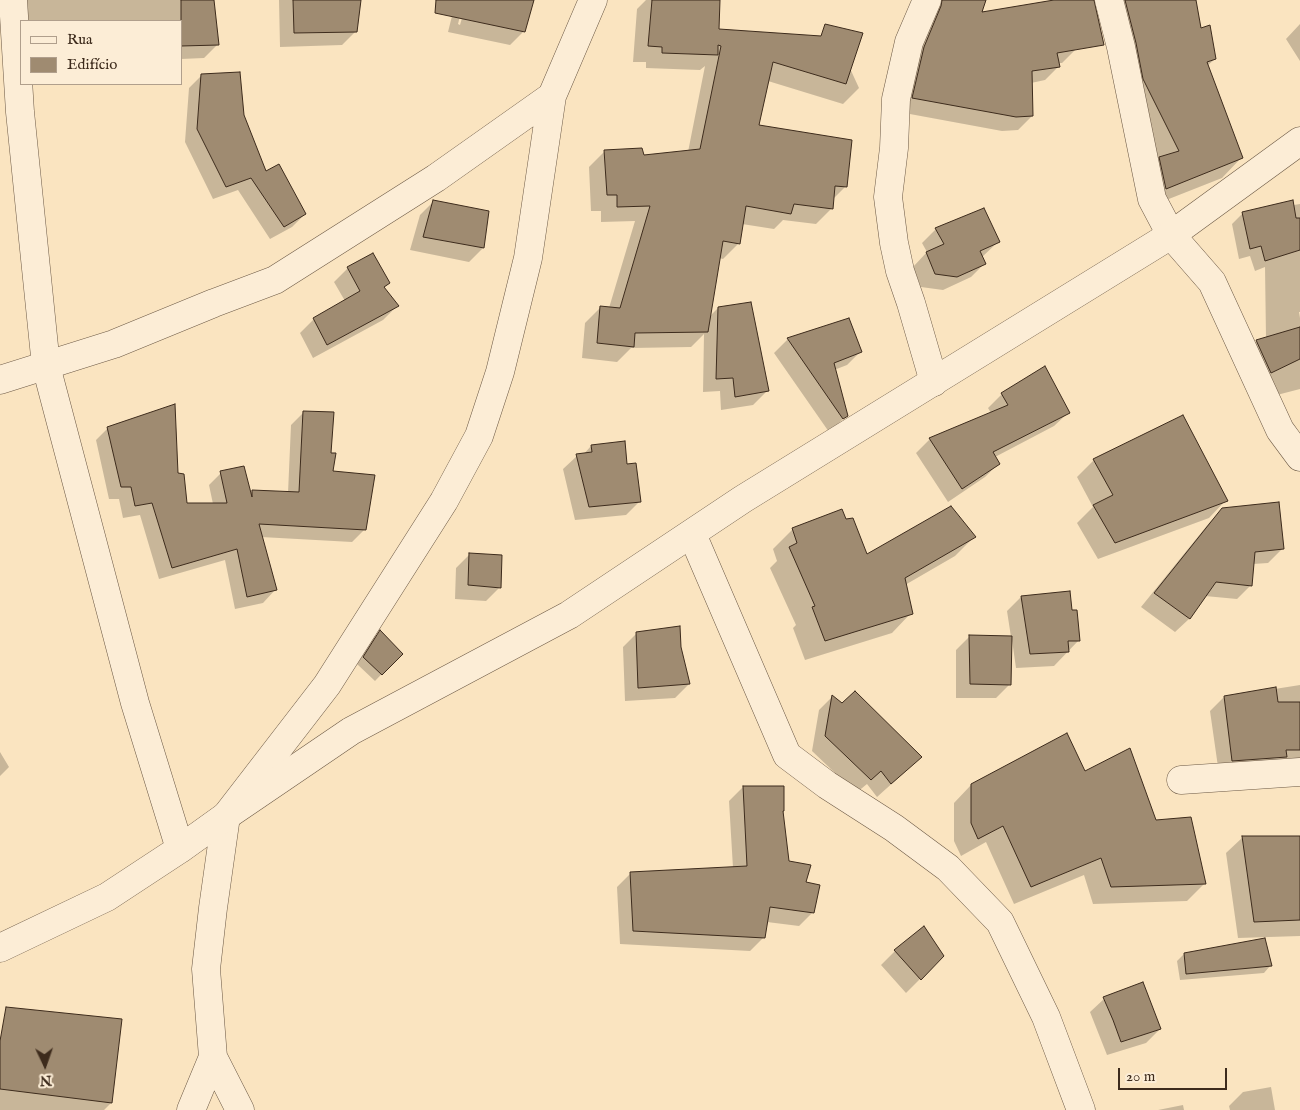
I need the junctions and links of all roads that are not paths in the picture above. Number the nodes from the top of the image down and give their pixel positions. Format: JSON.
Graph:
{"nodes":[{"id":1,"x":13,"y":0,"type":"edge"},
{"id":2,"x":593,"y":0,"type":"edge"},
{"id":3,"x":927,"y":0,"type":"edge"},
{"id":4,"x":1109,"y":0,"type":"edge"},
{"id":5,"x":552,"y":96,"type":"junction"},
{"id":6,"x":1300,"y":140,"type":"edge"},
{"id":7,"x":1171,"y":235,"type":"junction"},
{"id":8,"x":46,"y":366,"type":"junction"},
{"id":9,"x":0,"y":380,"type":"edge"},
{"id":10,"x":934,"y":382,"type":"junction"},
{"id":11,"x":1300,"y":457,"type":"edge"},
{"id":12,"x":692,"y":534,"type":"junction"},
{"id":13,"x":1300,"y":772,"type":"edge"},
{"id":14,"x":1181,"y":780,"type":"dead end"},
{"id":15,"x":226,"y":816,"type":"junction"},
{"id":16,"x":180,"y":849,"type":"junction"},
{"id":17,"x":0,"y":948,"type":"edge"},
{"id":18,"x":213,"y":1057,"type":"junction"},
{"id":19,"x":191,"y":1110,"type":"edge"},
{"id":20,"x":240,"y":1110,"type":"edge"},
{"id":21,"x":1081,"y":1110,"type":"edge"}],
"edges":[{"from":1,"to":8,"type":"street"},
{"from":2,"to":5,"type":"street"},
{"from":3,"to":10,"type":"street"},
{"from":4,"to":7,"type":"street"},
{"from":5,"to":8,"type":"street"},
{"from":5,"to":15,"type":"street"},
{"from":6,"to":7,"type":"street"},
{"from":7,"to":10,"type":"street"},
{"from":7,"to":11,"type":"street"},
{"from":8,"to":9,"type":"street"},
{"from":8,"to":16,"type":"street"},
{"from":10,"to":12,"type":"street"},
{"from":12,"to":15,"type":"street"},
{"from":12,"to":21,"type":"street"},
{"from":13,"to":14,"type":"street"},
{"from":15,"to":16,"type":"street"},
{"from":15,"to":18,"type":"street"},
{"from":16,"to":17,"type":"street"},
{"from":18,"to":19,"type":"street"},
{"from":18,"to":20,"type":"street"}]}
